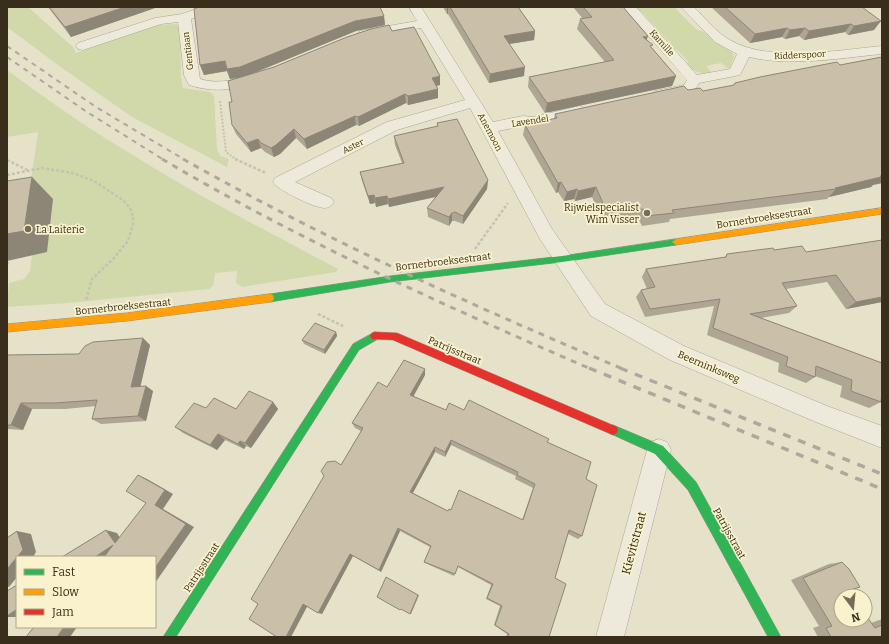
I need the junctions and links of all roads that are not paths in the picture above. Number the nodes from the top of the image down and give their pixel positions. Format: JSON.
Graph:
{"nodes":[{"id":1,"x":214,"y":7,"type":"edge"},
{"id":2,"x":415,"y":7,"type":"edge"},
{"id":3,"x":629,"y":7,"type":"edge"},
{"id":4,"x":687,"y":7,"type":"edge"},
{"id":5,"x":184,"y":17,"type":"junction"},
{"id":6,"x":424,"y":23,"type":"junction"},
{"id":7,"x":355,"y":38,"type":"edge"},
{"id":8,"x":83,"y":46,"type":"dead end"},
{"id":9,"x":882,"y":50,"type":"edge"},
{"id":10,"x":745,"y":52,"type":"junction"},
{"id":11,"x":269,"y":73,"type":"edge"},
{"id":12,"x":694,"y":80,"type":"junction"},
{"id":13,"x":650,"y":96,"type":"edge"},
{"id":14,"x":474,"y":102,"type":"junction"},
{"id":15,"x":595,"y":108,"type":"edge"},
{"id":16,"x":488,"y":128,"type":"junction"},
{"id":17,"x":325,"y":202,"type":"dead end"},
{"id":18,"x":882,"y":211,"type":"edge"},
{"id":19,"x":562,"y":259,"type":"junction"},
{"id":20,"x":7,"y":328,"type":"edge"},
{"id":21,"x":882,"y":437,"type":"edge"},
{"id":22,"x":659,"y":450,"type":"junction"},
{"id":23,"x":169,"y":637,"type":"edge"},
{"id":24,"x":610,"y":637,"type":"edge"},
{"id":25,"x":775,"y":637,"type":"edge"}],
"edges":[{"from":1,"to":5,"type":"street"},
{"from":2,"to":6,"type":"street","name":"Anemoon"},
{"from":3,"to":12,"type":"street","name":"Kamille"},
{"from":4,"to":10,"type":"street","name":"Ridderspoor"},
{"from":5,"to":8,"type":"street"},
{"from":5,"to":11,"type":"street","name":"Gentiaan"},
{"from":6,"to":7,"type":"street"},
{"from":6,"to":14,"type":"street","name":"Anemoon"},
{"from":9,"to":10,"type":"street","name":"Ridderspoor"},
{"from":10,"to":12,"type":"street"},
{"from":12,"to":13,"type":"street"},
{"from":14,"to":16,"type":"street","name":"Anemoon"},
{"from":14,"to":17,"type":"street","name":"Aster"},
{"from":15,"to":16,"type":"street","name":"Lavendel"},
{"from":16,"to":19,"type":"street","name":"Anemoon"},
{"from":18,"to":19,"type":"street","name":"Bornerbroeksestraat"},
{"from":19,"to":20,"type":"street","name":"Bornerbroeksestraat"},
{"from":19,"to":21,"type":"street","name":"Beerninksweg"},
{"from":22,"to":23,"type":"street","name":"Patrijsstraat"},
{"from":22,"to":24,"type":"street","name":"Kievitstraat"},
{"from":22,"to":25,"type":"street","name":"Patrijsstraat"}]}
